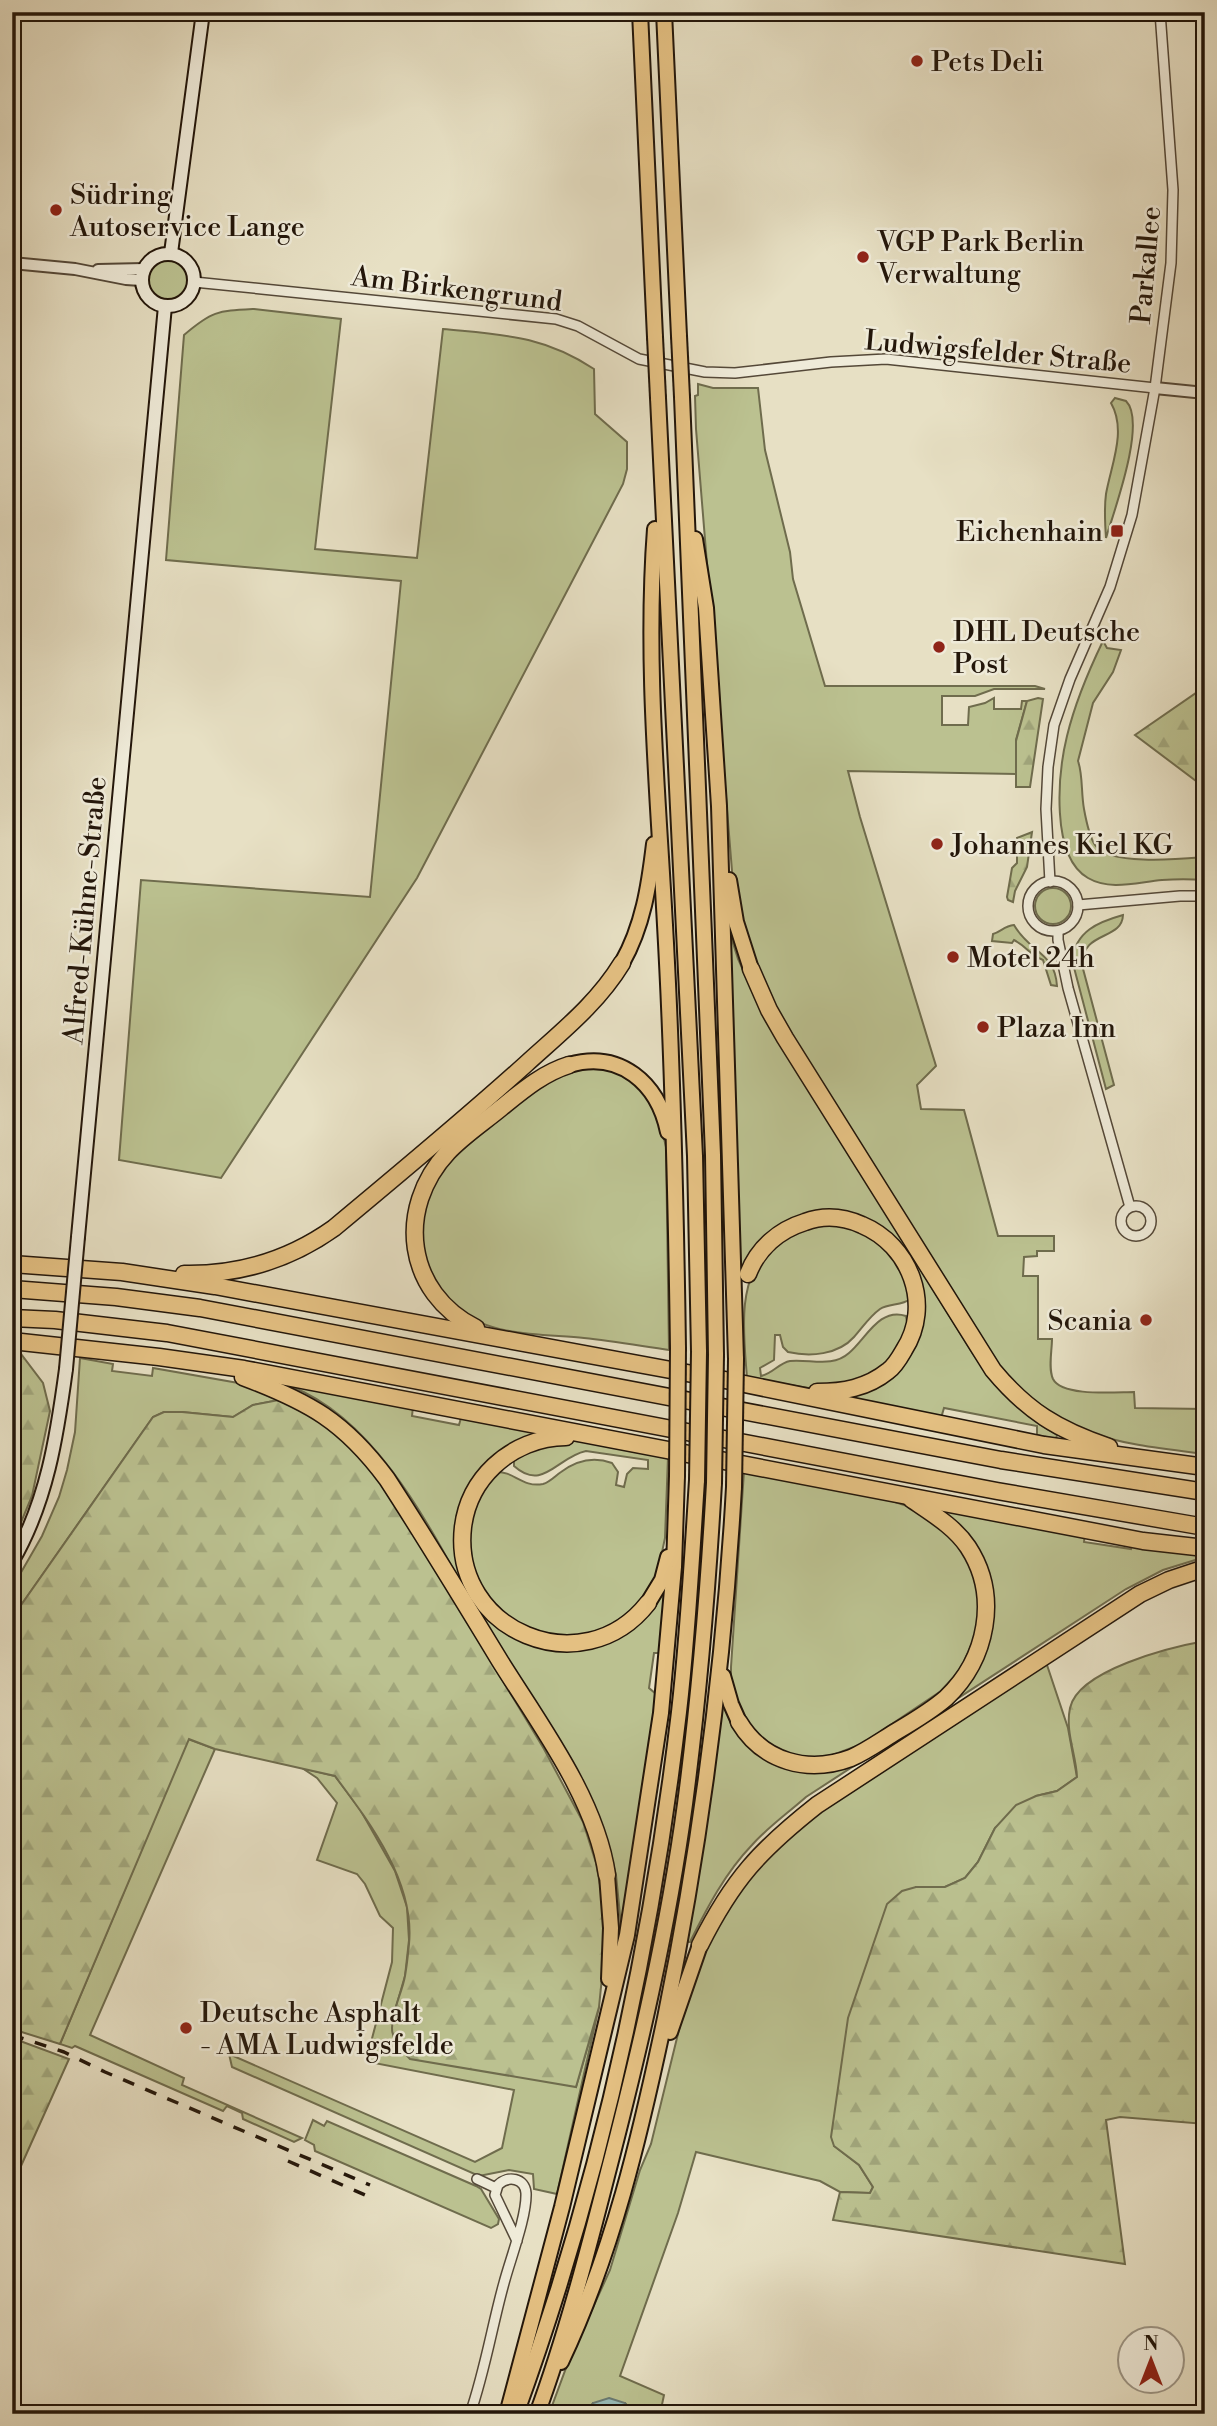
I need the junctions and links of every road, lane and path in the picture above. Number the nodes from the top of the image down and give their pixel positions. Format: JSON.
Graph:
{"nodes":[{"id":1,"x":202,"y":12,"type":"edge"},
{"id":2,"x":640,"y":12,"type":"edge"},
{"id":3,"x":664,"y":12,"type":"edge"},
{"id":4,"x":1160,"y":12,"type":"edge"},
{"id":5,"x":171,"y":253,"type":"junction"},
{"id":6,"x":12,"y":263,"type":"edge"},
{"id":7,"x":143,"y":275,"type":"junction"},
{"id":8,"x":194,"y":282,"type":"junction"},
{"id":9,"x":165,"y":306,"type":"junction"},
{"id":10,"x":705,"y":372,"type":"joint"},
{"id":11,"x":1155,"y":388,"type":"junction"},
{"id":12,"x":1205,"y":393,"type":"edge"},
{"id":13,"x":686,"y":486,"type":"junction"},
{"id":14,"x":661,"y":489,"type":"junction"},
{"id":15,"x":656,"y":755,"type":"junction"},
{"id":16,"x":719,"y":806,"type":"junction"},
{"id":17,"x":1051,"y":881,"type":"junction"},
{"id":18,"x":1205,"y":896,"type":"edge"},
{"id":19,"x":1078,"y":905,"type":"junction"},
{"id":20,"x":1058,"y":931,"type":"junction"},
{"id":21,"x":622,"y":963,"type":"joint"},
{"id":22,"x":751,"y":969,"type":"joint"},
{"id":23,"x":569,"y":1065,"type":"joint"},
{"id":24,"x":676,"y":1182,"type":"junction"},
{"id":25,"x":1130,"y":1207,"type":"dead end"},
{"id":26,"x":12,"y":1264,"type":"edge"},
{"id":27,"x":122,"y":1272,"type":"junction"},
{"id":28,"x":748,"y":1274,"type":"joint"},
{"id":29,"x":12,"y":1289,"type":"edge"},
{"id":30,"x":12,"y":1318,"type":"edge"},
{"id":31,"x":735,"y":1332,"type":"junction"},
{"id":32,"x":12,"y":1340,"type":"edge"},
{"id":33,"x":522,"y":1342,"type":"junction"},
{"id":34,"x":211,"y":1364,"type":"junction"},
{"id":35,"x":725,"y":1380,"type":"junction"},
{"id":36,"x":669,"y":1451,"type":"junction"},
{"id":37,"x":1151,"y":1460,"type":"junction"},
{"id":38,"x":1205,"y":1467,"type":"edge"},
{"id":39,"x":1205,"y":1492,"type":"edge"},
{"id":40,"x":906,"y":1495,"type":"junction"},
{"id":41,"x":1205,"y":1527,"type":"edge"},
{"id":42,"x":675,"y":1532,"type":"junction"},
{"id":43,"x":1205,"y":1548,"type":"edge"},
{"id":44,"x":12,"y":1562,"type":"edge"},
{"id":45,"x":1205,"y":1568,"type":"edge"},
{"id":46,"x":648,"y":1603,"type":"joint"},
{"id":47,"x":721,"y":1668,"type":"junction"},
{"id":48,"x":739,"y":1723,"type":"joint"},
{"id":49,"x":607,"y":1875,"type":"joint"},
{"id":50,"x":700,"y":1945,"type":"joint"},
{"id":51,"x":602,"y":2036,"type":"junction"},
{"id":52,"x":651,"y":2090,"type":"junction"},
{"id":53,"x":477,"y":2179,"type":"dead end"},
{"id":54,"x":496,"y":2188,"type":"junction"},
{"id":55,"x":523,"y":2209,"type":"junction"},
{"id":56,"x":502,"y":2211,"type":"junction"},
{"id":57,"x":517,"y":2241,"type":"junction"},
{"id":58,"x":539,"y":2409,"type":"edge"},
{"id":59,"x":470,"y":2414,"type":"edge"},
{"id":60,"x":507,"y":2414,"type":"edge"},
{"id":61,"x":516,"y":2414,"type":"edge"}],
"edges":[{"from":1,"to":5,"type":"main road"},
{"from":2,"to":14,"type":"highway","bridge":true},
{"from":3,"to":13,"type":"highway","bridge":true},
{"from":4,"to":11,"type":"street","name":"Parkallee"},
{"from":5,"to":7,"type":"main road"},
{"from":5,"to":8,"type":"main road"},
{"from":6,"to":7,"type":"street"},
{"from":7,"to":9,"type":"main road"},
{"from":8,"to":9,"type":"main road"},
{"from":8,"to":10,"type":"street","name":"Am Birkengrund"},
{"from":9,"to":44,"type":"main road","name":"Alfred-Kühne-Straße","bridge":true},
{"from":10,"to":11,"type":"street","name":"Ludwigsfelder Straße"},
{"from":11,"to":12,"type":"street","name":"Ludwigsfelder Straße"},
{"from":11,"to":17,"type":"street","name":"Parkallee"},
{"from":13,"to":16,"type":"highway"},
{"from":13,"to":58,"type":"highway","bridge":true},
{"from":14,"to":15,"type":"highway"},
{"from":14,"to":61,"type":"highway","bridge":true},
{"from":15,"to":21,"type":"highway"},
{"from":15,"to":24,"type":"highway"},
{"from":16,"to":22,"type":"highway"},
{"from":16,"to":31,"type":"highway"},
{"from":17,"to":19,"type":"street"},
{"from":17,"to":20,"type":"street"},
{"from":18,"to":19,"type":"street"},
{"from":19,"to":20,"type":"street"},
{"from":20,"to":25,"type":"street"},
{"from":21,"to":27,"type":"highway"},
{"from":22,"to":37,"type":"highway"},
{"from":23,"to":24,"type":"highway"},
{"from":23,"to":33,"type":"highway"},
{"from":24,"to":42,"type":"highway","bridge":true},
{"from":26,"to":27,"type":"highway"},
{"from":27,"to":33,"type":"highway"},
{"from":28,"to":31,"type":"highway"},
{"from":28,"to":35,"type":"highway"},
{"from":29,"to":39,"type":"highway"},
{"from":30,"to":41,"type":"highway"},
{"from":31,"to":47,"type":"highway","bridge":true},
{"from":32,"to":34,"type":"highway"},
{"from":33,"to":35,"type":"highway"},
{"from":34,"to":36,"type":"highway"},
{"from":34,"to":49,"type":"highway"},
{"from":35,"to":37,"type":"highway"},
{"from":36,"to":40,"type":"highway"},
{"from":36,"to":46,"type":"highway"},
{"from":37,"to":38,"type":"highway"},
{"from":40,"to":43,"type":"highway"},
{"from":40,"to":48,"type":"highway"},
{"from":42,"to":46,"type":"highway"},
{"from":42,"to":51,"type":"highway"},
{"from":45,"to":50,"type":"highway"},
{"from":47,"to":48,"type":"highway"},
{"from":47,"to":52,"type":"highway"},
{"from":49,"to":51,"type":"highway"},
{"from":50,"to":52,"type":"highway"},
{"from":51,"to":60,"type":"highway"},
{"from":52,"to":58,"type":"highway"},
{"from":53,"to":54,"type":"street"},
{"from":54,"to":55,"type":"street"},
{"from":54,"to":56,"type":"street"},
{"from":55,"to":56,"type":"street"},
{"from":55,"to":57,"type":"street"},
{"from":56,"to":57,"type":"street"},
{"from":57,"to":59,"type":"street"}]}
